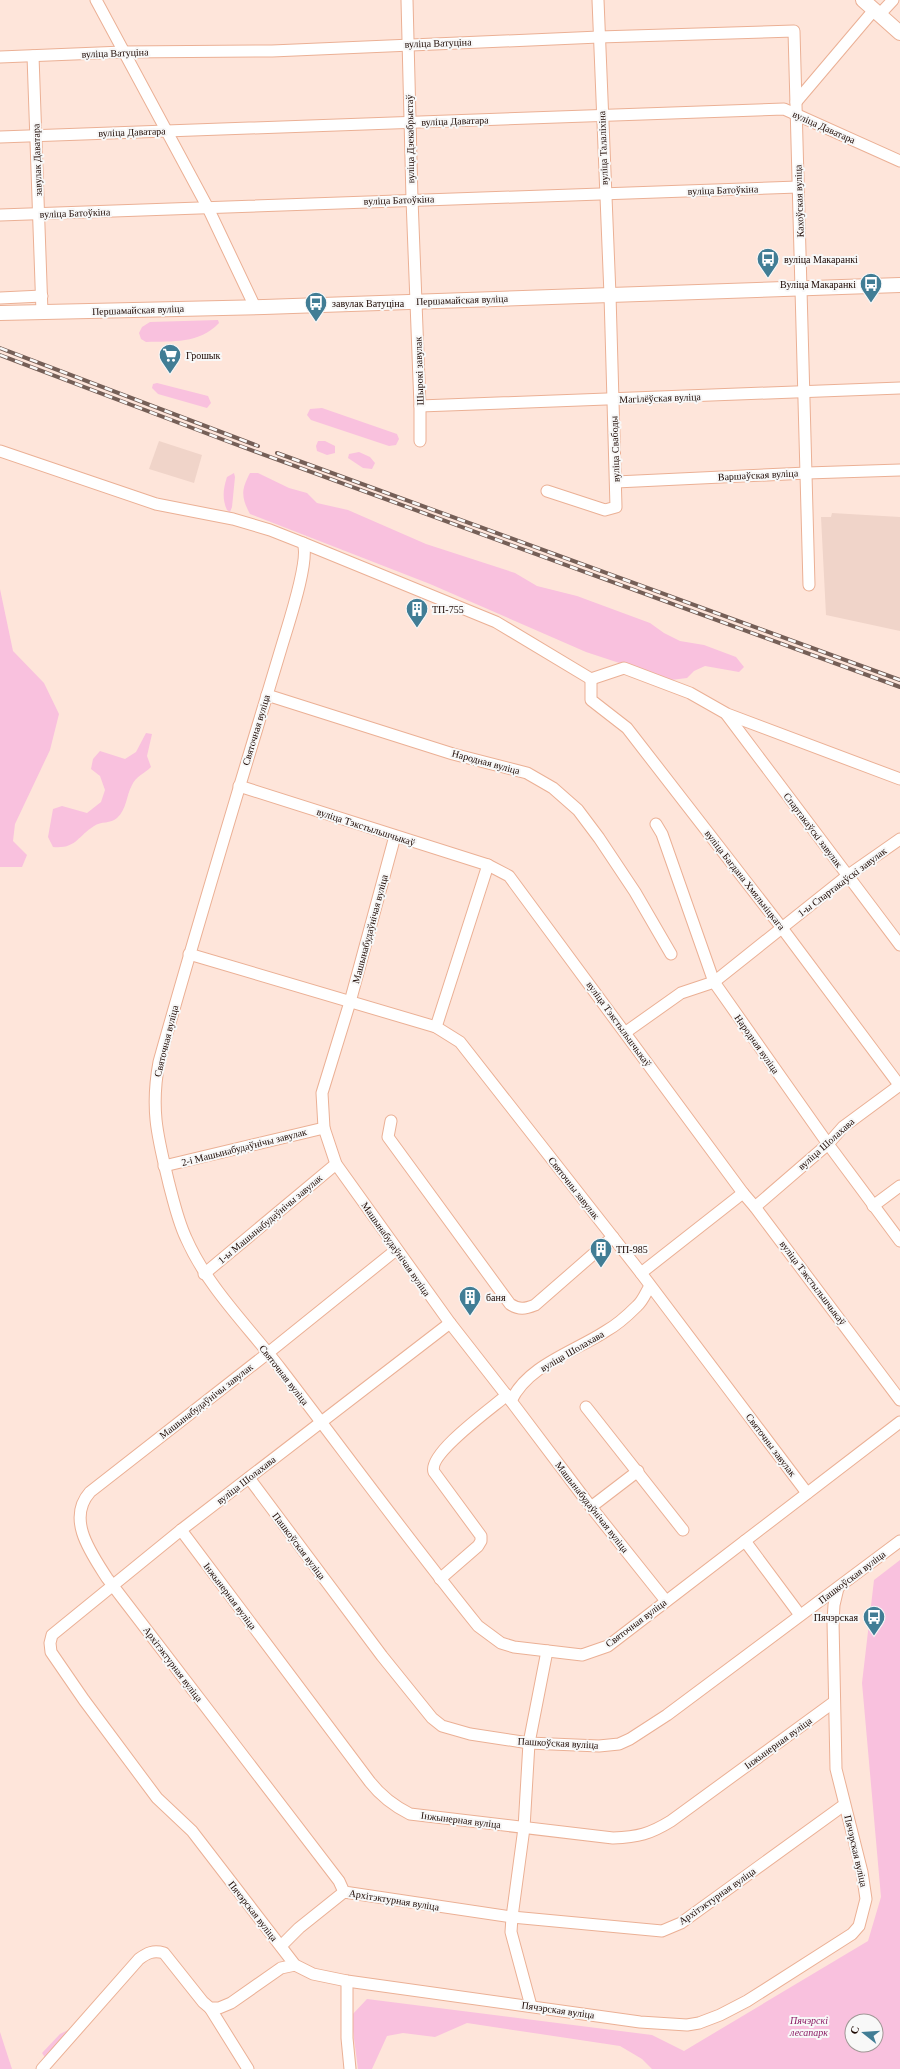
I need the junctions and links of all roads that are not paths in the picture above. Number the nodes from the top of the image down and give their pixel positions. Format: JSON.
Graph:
{"nodes":[{"id":1,"x":96,"y":0,"type":"edge"},
{"id":2,"x":407,"y":0,"type":"edge"},
{"id":3,"x":598,"y":0,"type":"edge"},
{"id":4,"x":863,"y":0,"type":"edge"},
{"id":5,"x":893,"y":0,"type":"edge"},
{"id":6,"x":876,"y":12,"type":"junction"},
{"id":7,"x":900,"y":33,"type":"edge"},
{"id":8,"x":600,"y":37,"type":"junction"},
{"id":9,"x":408,"y":44,"type":"junction"},
{"id":10,"x":123,"y":52,"type":"junction"},
{"id":11,"x":33,"y":56,"type":"junction"},
{"id":12,"x":0,"y":57,"type":"edge"},
{"id":13,"x":796,"y":102,"type":"junction"},
{"id":14,"x":796,"y":114,"type":"junction"},
{"id":15,"x":601,"y":116,"type":"junction"},
{"id":16,"x":410,"y":123,"type":"junction"},
{"id":17,"x":166,"y":131,"type":"junction"},
{"id":18,"x":36,"y":136,"type":"junction"},
{"id":19,"x":0,"y":137,"type":"edge"},
{"id":20,"x":900,"y":161,"type":"edge"},
{"id":21,"x":798,"y":187,"type":"junction"},
{"id":22,"x":605,"y":194,"type":"junction"},
{"id":23,"x":412,"y":199,"type":"junction"},
{"id":24,"x":208,"y":208,"type":"junction"},
{"id":25,"x":39,"y":214,"type":"junction"},
{"id":26,"x":0,"y":215,"type":"edge"},
{"id":27,"x":900,"y":285,"type":"edge"},
{"id":28,"x":801,"y":288,"type":"junction"},
{"id":29,"x":610,"y":295,"type":"junction"},
{"id":30,"x":42,"y":296,"type":"junction"},
{"id":31,"x":0,"y":298,"type":"edge"},
{"id":32,"x":416,"y":302,"type":"junction"},
{"id":33,"x":255,"y":307,"type":"junction"},
{"id":34,"x":42,"y":312,"type":"junction"},
{"id":35,"x":0,"y":313,"type":"edge"},
{"id":36,"x":900,"y":388,"type":"edge"},
{"id":37,"x":804,"y":393,"type":"junction"},
{"id":38,"x":613,"y":400,"type":"junction"},
{"id":39,"x":420,"y":406,"type":"junction"},
{"id":40,"x":420,"y":441,"type":"dead end"},
{"id":41,"x":0,"y":451,"type":"edge"},
{"id":42,"x":900,"y":470,"type":"edge"},
{"id":43,"x":807,"y":473,"type":"junction"},
{"id":44,"x":616,"y":482,"type":"junction"},
{"id":45,"x":547,"y":492,"type":"dead end"},
{"id":46,"x":303,"y":543,"type":"junction"},
{"id":47,"x":809,"y":585,"type":"dead end"},
{"id":48,"x":591,"y":679,"type":"junction"},
{"id":49,"x":267,"y":695,"type":"junction"},
{"id":50,"x":726,"y":714,"type":"junction"},
{"id":51,"x":900,"y":779,"type":"edge"},
{"id":52,"x":239,"y":786,"type":"junction"},
{"id":53,"x":656,"y":824,"type":"dead end"},
{"id":54,"x":395,"y":836,"type":"junction"},
{"id":55,"x":900,"y":839,"type":"edge"},
{"id":56,"x":488,"y":865,"type":"junction"},
{"id":57,"x":847,"y":876,"type":"junction"},
{"id":58,"x":782,"y":928,"type":"junction"},
{"id":59,"x":900,"y":945,"type":"edge"},
{"id":60,"x":189,"y":954,"type":"junction"},
{"id":61,"x":671,"y":954,"type":"dead end"},
{"id":62,"x":714,"y":982,"type":"junction"},
{"id":63,"x":350,"y":1002,"type":"junction"},
{"id":64,"x":436,"y":1027,"type":"junction"},
{"id":65,"x":626,"y":1032,"type":"junction"},
{"id":66,"x":900,"y":1085,"type":"edge"},
{"id":67,"x":391,"y":1121,"type":"dead end"},
{"id":68,"x":324,"y":1128,"type":"junction"},
{"id":69,"x":828,"y":1144,"type":"junction"},
{"id":70,"x":336,"y":1164,"type":"junction"},
{"id":71,"x":164,"y":1166,"type":"junction"},
{"id":72,"x":900,"y":1186,"type":"edge"},
{"id":73,"x":743,"y":1193,"type":"junction"},
{"id":74,"x":873,"y":1206,"type":"junction"},
{"id":75,"x":755,"y":1207,"type":"junction"},
{"id":76,"x":613,"y":1237,"type":"junction"},
{"id":77,"x":900,"y":1241,"type":"edge"},
{"id":78,"x":396,"y":1250,"type":"junction"},
{"id":79,"x":641,"y":1273,"type":"junction"},
{"id":80,"x":204,"y":1274,"type":"junction"},
{"id":81,"x":650,"y":1286,"type":"junction"},
{"id":82,"x":450,"y":1323,"type":"junction"},
{"id":83,"x":268,"y":1353,"type":"junction"},
{"id":84,"x":509,"y":1398,"type":"junction"},
{"id":85,"x":900,"y":1400,"type":"edge"},
{"id":86,"x":586,"y":1407,"type":"dead end"},
{"id":87,"x":320,"y":1421,"type":"junction"},
{"id":88,"x":900,"y":1422,"type":"edge"},
{"id":89,"x":638,"y":1471,"type":"junction"},
{"id":90,"x":249,"y":1478,"type":"junction"},
{"id":91,"x":807,"y":1493,"type":"junction"},
{"id":92,"x":591,"y":1507,"type":"junction"},
{"id":93,"x":79,"y":1512,"type":"joint"},
{"id":94,"x":181,"y":1530,"type":"junction"},
{"id":95,"x":683,"y":1530,"type":"dead end"},
{"id":96,"x":745,"y":1541,"type":"junction"},
{"id":97,"x":900,"y":1541,"type":"edge"},
{"id":98,"x":440,"y":1579,"type":"junction"},
{"id":99,"x":114,"y":1586,"type":"junction"},
{"id":100,"x":838,"y":1588,"type":"junction"},
{"id":101,"x":666,"y":1601,"type":"junction"},
{"id":102,"x":800,"y":1615,"type":"junction"},
{"id":103,"x":50,"y":1643,"type":"joint"},
{"id":104,"x":547,"y":1651,"type":"junction"},
{"id":105,"x":834,"y":1702,"type":"junction"},
{"id":106,"x":529,"y":1743,"type":"junction"},
{"id":107,"x":844,"y":1805,"type":"junction"},
{"id":108,"x":524,"y":1828,"type":"junction"},
{"id":109,"x":344,"y":1892,"type":"junction"},
{"id":110,"x":512,"y":1917,"type":"junction"},
{"id":111,"x":281,"y":1946,"type":"junction"},
{"id":112,"x":295,"y":1965,"type":"junction"},
{"id":113,"x":348,"y":1981,"type":"junction"},
{"id":114,"x":531,"y":2006,"type":"junction"},
{"id":115,"x":210,"y":2008,"type":"junction"},
{"id":116,"x":42,"y":2069,"type":"edge"},
{"id":117,"x":248,"y":2069,"type":"edge"},
{"id":118,"x":350,"y":2069,"type":"edge"}],
"edges":[{"from":1,"to":10,"type":"street"},
{"from":2,"to":9,"type":"street","name":"вуліца Дзекабрыстаў"},
{"from":3,"to":8,"type":"street","name":"вуліца Талаліхіна"},
{"from":4,"to":6,"type":"main road"},
{"from":5,"to":6,"type":"street"},
{"from":6,"to":7,"type":"main road"},
{"from":6,"to":13,"type":"street"},
{"from":8,"to":9,"type":"street","name":"вуліца Ватуціна"},
{"from":8,"to":13,"type":"street","name":"вуліца Ватуціна"},
{"from":8,"to":15,"type":"street","name":"вуліца Талаліхіна"},
{"from":9,"to":10,"type":"street","name":"вуліца Ватуціна"},
{"from":9,"to":16,"type":"street","name":"вуліца Дзекабрыстаў"},
{"from":10,"to":11,"type":"street","name":"вуліца Ватуціна"},
{"from":10,"to":17,"type":"street"},
{"from":11,"to":12,"type":"street","name":"вуліца Ватуціна"},
{"from":11,"to":18,"type":"street","name":"завулак Даватара"},
{"from":13,"to":14,"type":"street","name":"вуліца Ватуціна"},
{"from":14,"to":15,"type":"street","name":"вуліца Даватара"},
{"from":14,"to":20,"type":"street","name":"вуліца Даватара"},
{"from":14,"to":21,"type":"street","name":"Кахоўская вуліца"},
{"from":15,"to":16,"type":"street","name":"вуліца Даватара"},
{"from":15,"to":22,"type":"street","name":"вуліца Талаліхіна"},
{"from":16,"to":17,"type":"street","name":"вуліца Даватара"},
{"from":16,"to":23,"type":"street","name":"вуліца Дзекабрыстаў"},
{"from":17,"to":18,"type":"street","name":"вуліца Даватара"},
{"from":17,"to":24,"type":"street"},
{"from":18,"to":19,"type":"street","name":"вуліца Даватара"},
{"from":18,"to":25,"type":"street","name":"завулак Даватара"},
{"from":21,"to":22,"type":"street","name":"вуліца Батоўкіна"},
{"from":21,"to":28,"type":"street","name":"Кахоўская вуліца"},
{"from":22,"to":23,"type":"street","name":"вуліца Батоўкіна"},
{"from":22,"to":29,"type":"street","name":"вуліца Талаліхіна"},
{"from":23,"to":24,"type":"street","name":"вуліца Батоўкіна"},
{"from":23,"to":32,"type":"street","name":"вуліца Дзекабрыстаў"},
{"from":24,"to":25,"type":"street","name":"вуліца Батоўкіна"},
{"from":24,"to":33,"type":"street"},
{"from":25,"to":26,"type":"street","name":"вуліца Батоўкіна"},
{"from":25,"to":30,"type":"street","name":"завулак Даватара"},
{"from":27,"to":28,"type":"main road","name":"Першамайская вуліца"},
{"from":28,"to":29,"type":"main road","name":"Першамайская вуліца"},
{"from":28,"to":37,"type":"street"},
{"from":29,"to":32,"type":"main road","name":"Першамайская вуліца"},
{"from":29,"to":38,"type":"street","name":"вуліца Свабоды"},
{"from":30,"to":31,"type":"street"},
{"from":30,"to":34,"type":"street","name":"завулак Даватара"},
{"from":32,"to":33,"type":"main road","name":"Першамайская вуліца"},
{"from":32,"to":39,"type":"street","name":"Шырокі завулак"},
{"from":33,"to":34,"type":"main road","name":"Першамайская вуліца"},
{"from":34,"to":35,"type":"main road","name":"Першамайская вуліца"},
{"from":36,"to":37,"type":"street","name":"Магілёўская вуліца"},
{"from":37,"to":38,"type":"street","name":"Магілёўская вуліца"},
{"from":37,"to":43,"type":"street"},
{"from":38,"to":39,"type":"street","name":"Магілёўская вуліца"},
{"from":38,"to":44,"type":"street","name":"вуліца Свабоды"},
{"from":39,"to":40,"type":"street","name":"Шырокі завулак"},
{"from":41,"to":46,"type":"street"},
{"from":42,"to":43,"type":"street","name":"Варшаўская вуліца"},
{"from":43,"to":44,"type":"street","name":"Варшаўская вуліца"},
{"from":43,"to":47,"type":"street"},
{"from":44,"to":45,"type":"street","name":"вуліца Свабоды"},
{"from":46,"to":48,"type":"street"},
{"from":46,"to":49,"type":"street","name":"Святочная вуліца"},
{"from":48,"to":50,"type":"street"},
{"from":48,"to":58,"type":"street","name":"вуліца Багдана Хмяльніцкага"},
{"from":49,"to":52,"type":"street","name":"Святочная вуліца"},
{"from":49,"to":61,"type":"street","name":"Народная вуліца"},
{"from":50,"to":51,"type":"street"},
{"from":50,"to":57,"type":"street","name":"Спартакаўскі завулак"},
{"from":52,"to":54,"type":"street","name":"вуліца Тэкстыльшчыкаў"},
{"from":52,"to":60,"type":"street","name":"Святочная вуліца"},
{"from":53,"to":62,"type":"street","name":"Народная вуліца"},
{"from":54,"to":56,"type":"street","name":"вуліца Тэкстыльшчыкаў"},
{"from":54,"to":63,"type":"street","name":"Машынабудаўнічая вуліца"},
{"from":55,"to":57,"type":"street","name":"1-ы Спартакаўскі завулак"},
{"from":56,"to":64,"type":"street"},
{"from":56,"to":65,"type":"street","name":"вуліца Тэкстыльшчыкаў"},
{"from":57,"to":58,"type":"street","name":"1-ы Спартакаўскі завулак"},
{"from":57,"to":59,"type":"street","name":"Спартакаўскі завулак"},
{"from":58,"to":62,"type":"street","name":"1-ы Спартакаўскі завулак"},
{"from":58,"to":66,"type":"street","name":"вуліца Багдана Хмяльніцкага"},
{"from":60,"to":63,"type":"street","name":"Святочны завулак"},
{"from":60,"to":71,"type":"street","name":"Святочная вуліца"},
{"from":62,"to":65,"type":"street","name":"1-ы Спартакаўскі завулак"},
{"from":62,"to":69,"type":"street","name":"Народная вуліца"},
{"from":63,"to":64,"type":"street","name":"Святочны завулак"},
{"from":63,"to":68,"type":"street","name":"Машынабудаўнічая вуліца"},
{"from":64,"to":76,"type":"street","name":"Святочны завулак"},
{"from":65,"to":73,"type":"street","name":"вуліца Тэкстыльшчыкаў"},
{"from":66,"to":69,"type":"street","name":"вуліца Шолахава"},
{"from":67,"to":76,"type":"street"},
{"from":68,"to":70,"type":"street","name":"Машынабудаўнічая вуліца"},
{"from":68,"to":71,"type":"street","name":"2-і Машынабудаўнічы завулак"},
{"from":69,"to":74,"type":"street","name":"Народная вуліца"},
{"from":69,"to":75,"type":"street","name":"вуліца Шолахава"},
{"from":70,"to":78,"type":"street","name":"Машынабудаўнічая вуліца"},
{"from":70,"to":80,"type":"street","name":"1-ы Машынабудаўнічы завулак"},
{"from":71,"to":80,"type":"street","name":"Святочная вуліца"},
{"from":72,"to":74,"type":"street"},
{"from":73,"to":75,"type":"street","name":"вуліца Тэкстыльшчыкаў"},
{"from":73,"to":79,"type":"street"},
{"from":74,"to":77,"type":"street","name":"Народная вуліца"},
{"from":75,"to":85,"type":"street","name":"вуліца Тэкстыльшчыкаў"},
{"from":76,"to":79,"type":"street","name":"Святочны завулак"},
{"from":78,"to":82,"type":"street","name":"Машынабудаўнічая вуліца"},
{"from":78,"to":83,"type":"street","name":"Машынабудаўнічы завулак"},
{"from":79,"to":81,"type":"street","name":"Святочны завулак"},
{"from":80,"to":83,"type":"street","name":"Святочная вуліца"},
{"from":81,"to":84,"type":"street","name":"вуліца Шолахава"},
{"from":81,"to":91,"type":"street","name":"Святочны завулак"},
{"from":82,"to":84,"type":"street","name":"Машынабудаўнічая вуліца"},
{"from":82,"to":87,"type":"street","name":"вуліца Шолахава"},
{"from":83,"to":87,"type":"street","name":"Святочная вуліца"},
{"from":83,"to":93,"type":"street","name":"Машынабудаўнічы завулак"},
{"from":84,"to":92,"type":"street","name":"Машынабудаўнічая вуліца"},
{"from":84,"to":98,"type":"street","name":"вуліца Шолахава"},
{"from":86,"to":89,"type":"street"},
{"from":87,"to":90,"type":"street","name":"вуліца Шолахава"},
{"from":87,"to":98,"type":"street","name":"Святочная вуліца"},
{"from":88,"to":91,"type":"street","name":"Святочная вуліца"},
{"from":89,"to":92,"type":"street"},
{"from":89,"to":95,"type":"street"},
{"from":90,"to":94,"type":"street","name":"вуліца Шолахава"},
{"from":90,"to":106,"type":"street","name":"Пашкоўская вуліца"},
{"from":91,"to":96,"type":"street","name":"Святочная вуліца"},
{"from":92,"to":101,"type":"street","name":"Машынабудаўнічая вуліца"},
{"from":93,"to":99,"type":"street","name":"Архітэктурная вуліца"},
{"from":94,"to":99,"type":"street","name":"вуліца Шолахава"},
{"from":94,"to":108,"type":"street","name":"Інжынерная вуліца"},
{"from":96,"to":101,"type":"street","name":"Святочная вуліца"},
{"from":96,"to":102,"type":"street"},
{"from":97,"to":100,"type":"street","name":"Пашкоўская вуліца"},
{"from":98,"to":104,"type":"street","name":"Святочная вуліца"},
{"from":99,"to":103,"type":"street","name":"вуліца Шолахава"},
{"from":99,"to":109,"type":"street","name":"Архітэктурная вуліца"},
{"from":100,"to":102,"type":"street","name":"Пашкоўская вуліца"},
{"from":100,"to":105,"type":"street","name":"Пячэрская вуліца"},
{"from":101,"to":104,"type":"street","name":"Святочная вуліца"},
{"from":102,"to":106,"type":"street","name":"Пашкоўская вуліца"},
{"from":103,"to":111,"type":"street","name":"Пячэрская вуліца"},
{"from":104,"to":106,"type":"street"},
{"from":105,"to":107,"type":"street","name":"Пячэрская вуліца"},
{"from":105,"to":108,"type":"street","name":"Інжынерная вуліца"},
{"from":106,"to":108,"type":"street"},
{"from":107,"to":110,"type":"street","name":"Архітэктурная вуліца"},
{"from":107,"to":114,"type":"street","name":"Пячэрская вуліца"},
{"from":108,"to":110,"type":"street"},
{"from":109,"to":110,"type":"street","name":"Архітэктурная вуліца"},
{"from":109,"to":111,"type":"street"},
{"from":110,"to":114,"type":"street"},
{"from":111,"to":112,"type":"street","name":"Пячэрская вуліца"},
{"from":112,"to":113,"type":"street","name":"Пячэрская вуліца"},
{"from":112,"to":115,"type":"street"},
{"from":113,"to":114,"type":"street","name":"Пячэрская вуліца"},
{"from":113,"to":118,"type":"street"},
{"from":115,"to":116,"type":"street"},
{"from":115,"to":117,"type":"street"}]}
